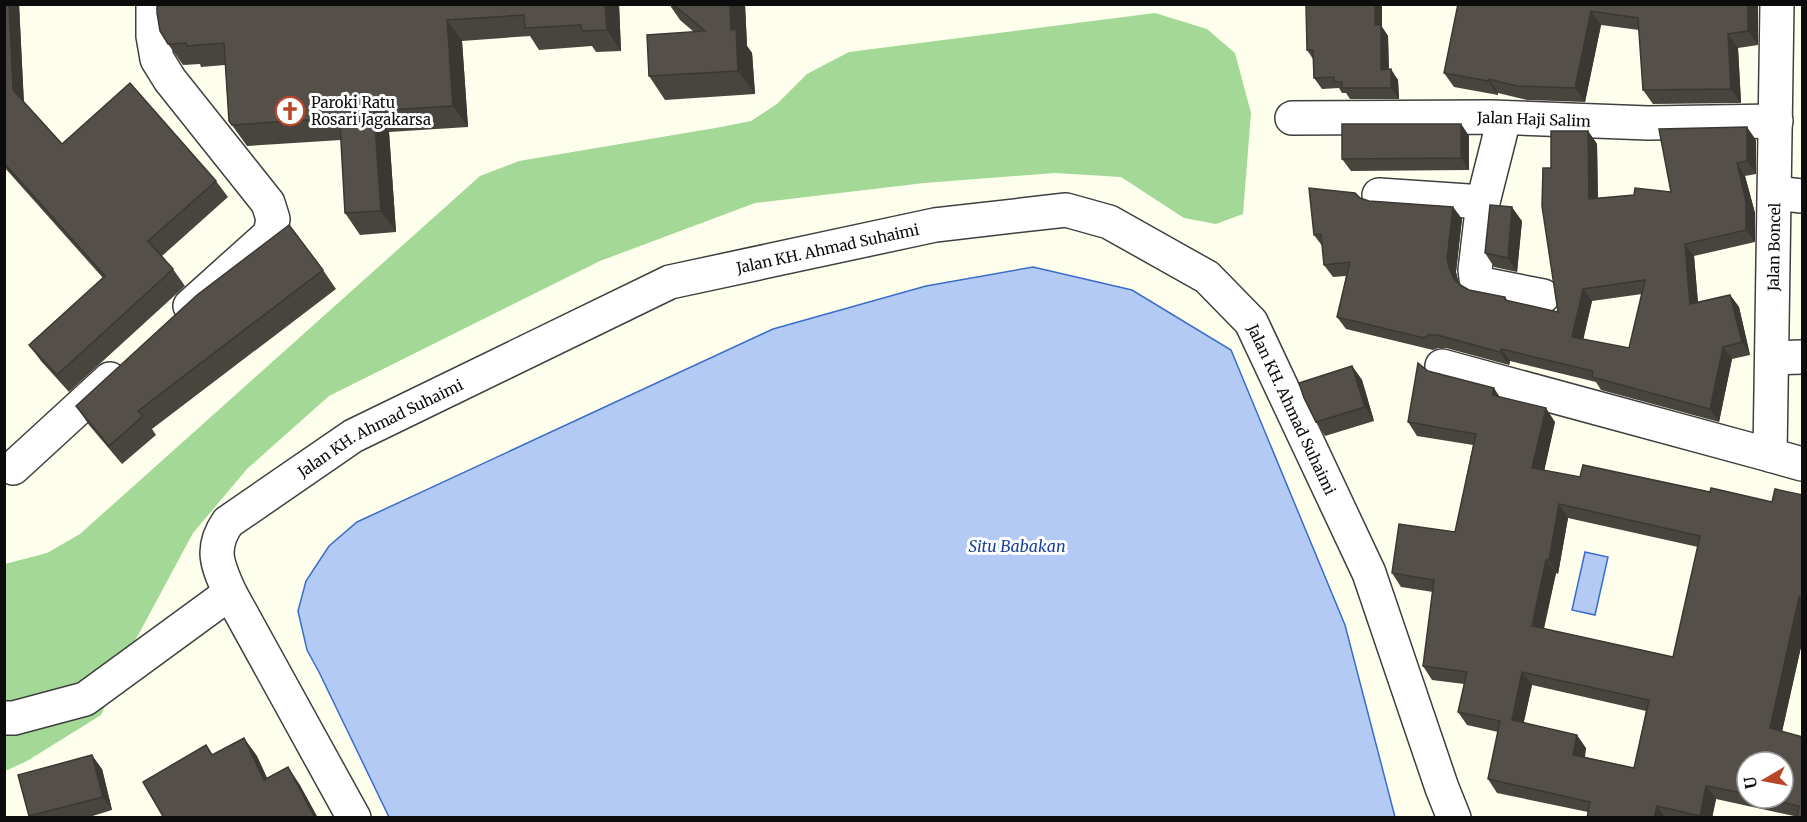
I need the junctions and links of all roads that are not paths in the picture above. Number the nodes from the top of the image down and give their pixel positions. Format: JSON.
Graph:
{"nodes":[{"id":1,"x":153,"y":4,"type":"edge"},
{"id":2,"x":1777,"y":4,"type":"edge"},
{"id":3,"x":1292,"y":118,"type":"dead end"},
{"id":4,"x":1504,"y":119,"type":"junction"},
{"id":5,"x":1776,"y":121,"type":"junction"},
{"id":6,"x":1378,"y":195,"type":"dead end"},
{"id":7,"x":1789,"y":195,"type":"edge"},
{"id":8,"x":1483,"y":202,"type":"junction"},
{"id":9,"x":1544,"y":296,"type":"dead end"},
{"id":10,"x":168,"y":326,"type":"edge"},
{"id":11,"x":133,"y":358,"type":"edge"},
{"id":12,"x":1787,"y":358,"type":"edge"},
{"id":13,"x":1442,"y":366,"type":"dead end"},
{"id":14,"x":1770,"y":455,"type":"junction"},
{"id":15,"x":1803,"y":464,"type":"edge"},
{"id":16,"x":13,"y":468,"type":"dead end"},
{"id":17,"x":230,"y":593,"type":"junction"},
{"id":18,"x":4,"y":718,"type":"edge"},
{"id":19,"x":354,"y":818,"type":"edge"},
{"id":20,"x":1454,"y":818,"type":"edge"}],
"edges":[{"from":1,"to":10,"type":"street"},
{"from":2,"to":5,"type":"street","name":"Jalan Boncel"},
{"from":3,"to":4,"type":"street","name":"Jalan Haji Salim"},
{"from":4,"to":5,"type":"street","name":"Jalan Haji Salim"},
{"from":4,"to":8,"type":"street"},
{"from":5,"to":7,"type":"street","name":"Jalan Boncel"},
{"from":6,"to":8,"type":"street"},
{"from":7,"to":12,"type":"street","name":"Jalan Boncel"},
{"from":8,"to":9,"type":"street"},
{"from":11,"to":16,"type":"street"},
{"from":12,"to":14,"type":"street","name":"Jalan Boncel"},
{"from":13,"to":14,"type":"street"},
{"from":14,"to":15,"type":"street"},
{"from":17,"to":18,"type":"street"},
{"from":17,"to":19,"type":"street","name":"Jalan KH. Ahmad Suhaimi"},
{"from":17,"to":20,"type":"street","name":"Jalan KH. Ahmad Suhaimi"}]}
